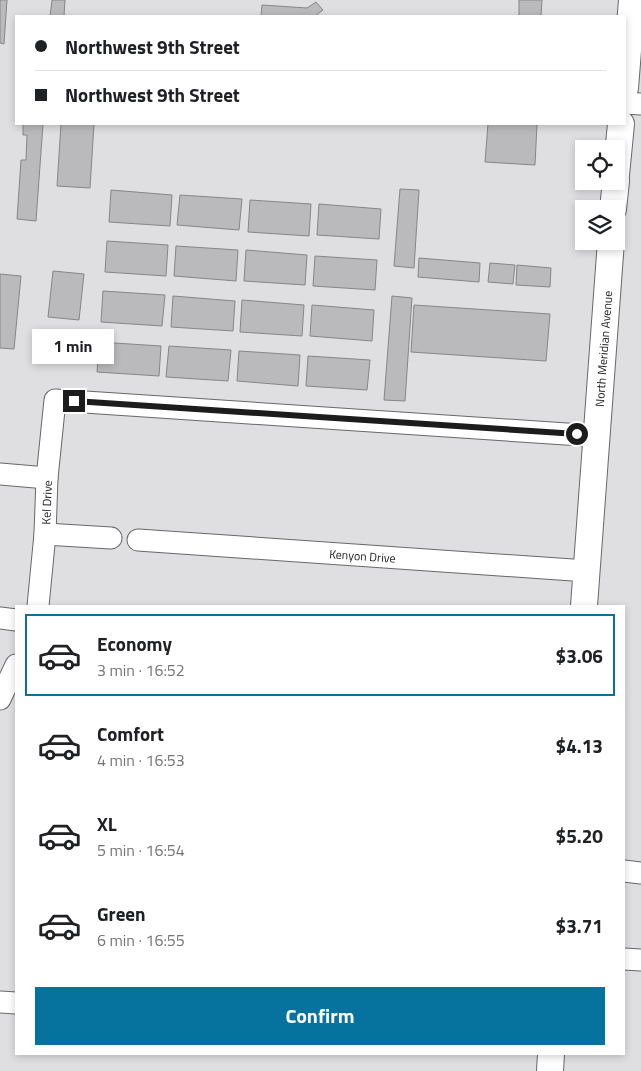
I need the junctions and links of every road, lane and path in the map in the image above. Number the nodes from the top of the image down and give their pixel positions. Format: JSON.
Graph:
{"nodes":[{"id":1,"x":632,"y":0,"type":"edge"},
{"id":2,"x":626,"y":75,"type":"edge"},
{"id":3,"x":626,"y":103,"type":"edge"},
{"id":4,"x":641,"y":104,"type":"edge"},
{"id":5,"x":621,"y":125,"type":"edge"},
{"id":6,"x":619,"y":140,"type":"edge"},
{"id":7,"x":609,"y":250,"type":"edge"},
{"id":8,"x":596,"y":436,"type":"junction"},
{"id":9,"x":0,"y":474,"type":"edge"},
{"id":10,"x":47,"y":478,"type":"junction"},
{"id":11,"x":45,"y":534,"type":"junction"},
{"id":12,"x":111,"y":538,"type":"dead end"},
{"id":13,"x":138,"y":540,"type":"dead end"},
{"id":14,"x":587,"y":571,"type":"junction"},
{"id":15,"x":38,"y":605,"type":"edge"},
{"id":16,"x":584,"y":605,"type":"edge"},
{"id":17,"x":0,"y":618,"type":"edge"},
{"id":18,"x":15,"y":620,"type":"edge"},
{"id":19,"x":15,"y":668,"type":"edge"},
{"id":20,"x":0,"y":699,"type":"edge"},
{"id":21,"x":625,"y":871,"type":"edge"},
{"id":22,"x":641,"y":873,"type":"edge"},
{"id":23,"x":625,"y":959,"type":"edge"},
{"id":24,"x":641,"y":960,"type":"edge"},
{"id":25,"x":0,"y":1002,"type":"edge"},
{"id":26,"x":15,"y":1003,"type":"edge"},
{"id":27,"x":551,"y":1055,"type":"edge"},
{"id":28,"x":550,"y":1071,"type":"edge"}],
"edges":[{"from":1,"to":2,"type":"main road"},
{"from":3,"to":4,"type":"street"},
{"from":5,"to":6,"type":"main road"},
{"from":7,"to":8,"type":"main road","name":"North Meridian Avenue"},
{"from":8,"to":10,"type":"street","name":"Kel Drive"},
{"from":8,"to":14,"type":"main road","name":"North Meridian Avenue"},
{"from":9,"to":10,"type":"street"},
{"from":10,"to":11,"type":"street","name":"Kel Drive"},
{"from":11,"to":12,"type":"street"},
{"from":11,"to":15,"type":"street","name":"Kel Drive"},
{"from":13,"to":14,"type":"street","name":"Kenyon Drive"},
{"from":14,"to":16,"type":"main road","name":"North Meridian Avenue"},
{"from":17,"to":18,"type":"street"},
{"from":19,"to":20,"type":"street"},
{"from":21,"to":22,"type":"street"},
{"from":23,"to":24,"type":"street"},
{"from":25,"to":26,"type":"street"},
{"from":27,"to":28,"type":"main road"}]}
